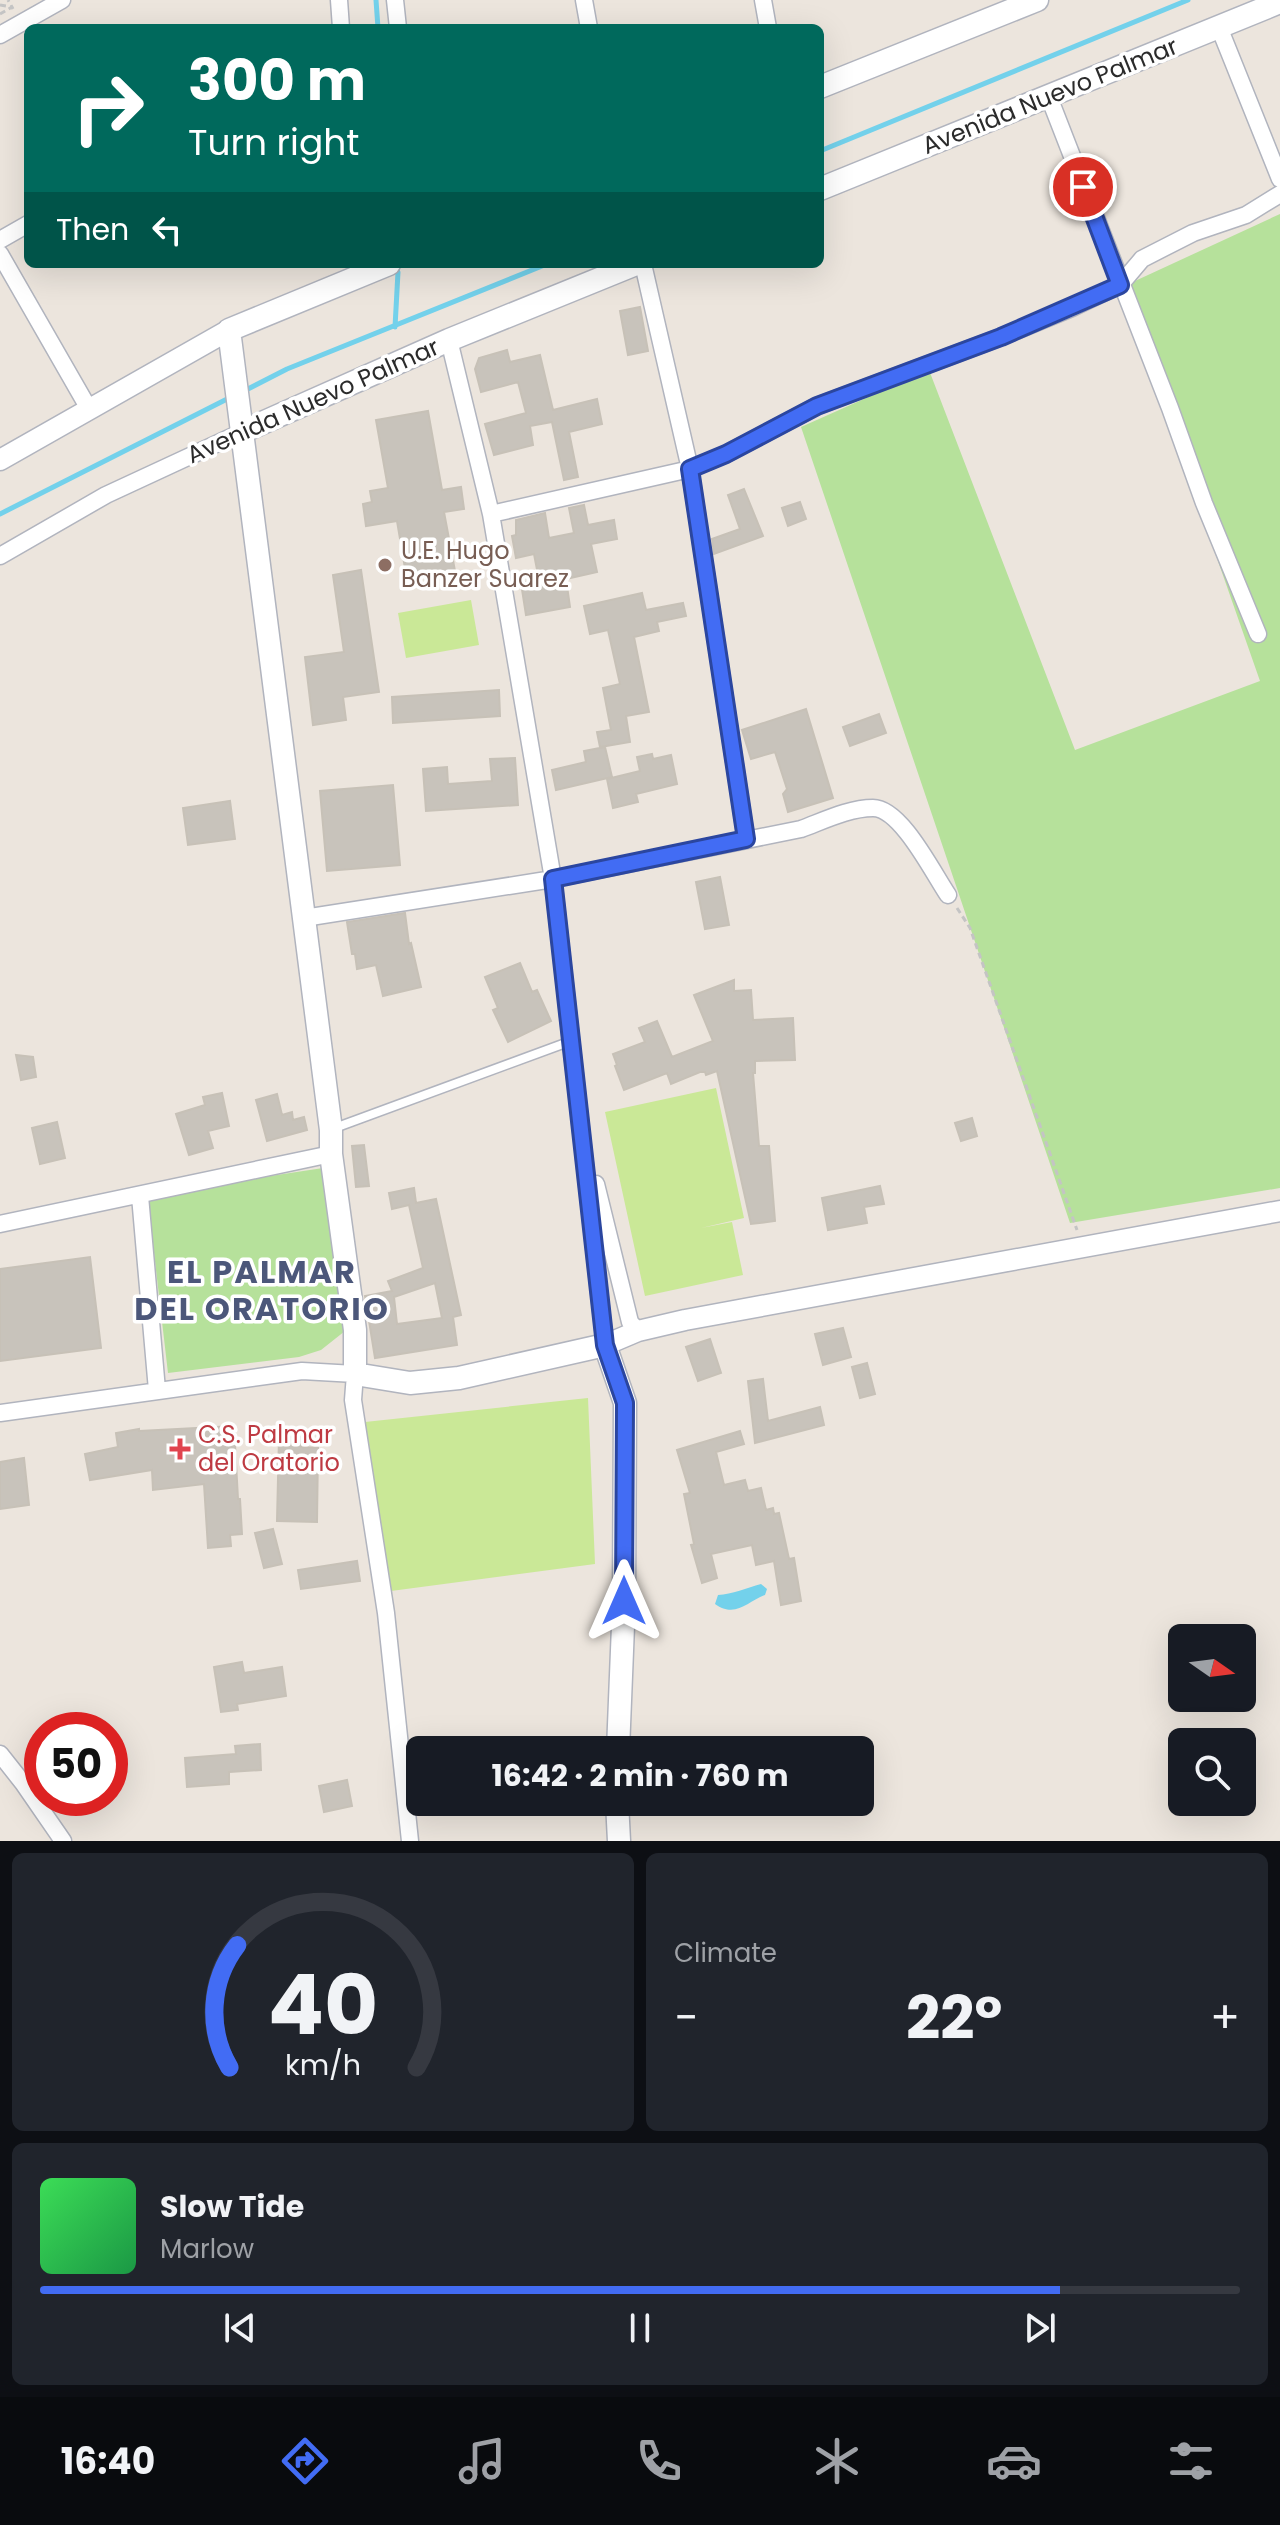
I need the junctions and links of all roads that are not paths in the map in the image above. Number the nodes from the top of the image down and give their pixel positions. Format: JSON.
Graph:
{"nodes":[{"id":1,"x":62,"y":0,"type":"edge"},
{"id":2,"x":339,"y":0,"type":"edge"},
{"id":3,"x":395,"y":0,"type":"edge"},
{"id":4,"x":584,"y":0,"type":"edge"},
{"id":5,"x":763,"y":0,"type":"edge"},
{"id":6,"x":1037,"y":0,"type":"edge"},
{"id":7,"x":1280,"y":2,"type":"edge"},
{"id":8,"x":341,"y":24,"type":"edge"},
{"id":9,"x":398,"y":24,"type":"edge"},
{"id":10,"x":588,"y":24,"type":"edge"},
{"id":11,"x":767,"y":24,"type":"edge"},
{"id":12,"x":1219,"y":27,"type":"junction"},
{"id":13,"x":0,"y":35,"type":"edge"},
{"id":14,"x":824,"y":85,"type":"edge"},
{"id":15,"x":1049,"y":97,"type":"junction"},
{"id":16,"x":1280,"y":179,"type":"edge"},
{"id":17,"x":824,"y":187,"type":"edge"},
{"id":18,"x":1280,"y":194,"type":"edge"},
{"id":19,"x":24,"y":226,"type":"edge"},
{"id":20,"x":0,"y":240,"type":"edge"},
{"id":21,"x":0,"y":254,"type":"edge"},
{"id":22,"x":626,"y":268,"type":"edge"},
{"id":23,"x":644,"y":268,"type":"edge"},
{"id":24,"x":357,"y":270,"type":"edge"},
{"id":25,"x":1120,"y":285,"type":"junction"},
{"id":26,"x":229,"y":330,"type":"junction"},
{"id":27,"x":449,"y":340,"type":"junction"},
{"id":28,"x":89,"y":409,"type":"junction"},
{"id":29,"x":242,"y":421,"type":"junction"},
{"id":30,"x":0,"y":460,"type":"edge"},
{"id":31,"x":690,"y":469,"type":"junction"},
{"id":32,"x":491,"y":514,"type":"junction"},
{"id":33,"x":0,"y":556,"type":"edge"},
{"id":34,"x":1258,"y":634,"type":"dead end"},
{"id":35,"x":746,"y":839,"type":"junction"},
{"id":36,"x":553,"y":879,"type":"junction"},
{"id":37,"x":948,"y":895,"type":"road end"},
{"id":38,"x":304,"y":918,"type":"junction"},
{"id":39,"x":571,"y":1041,"type":"junction"},
{"id":40,"x":580,"y":1118,"type":"junction"},
{"id":41,"x":331,"y":1130,"type":"junction"},
{"id":42,"x":331,"y":1154,"type":"junction"},
{"id":43,"x":140,"y":1196,"type":"junction"},
{"id":44,"x":1280,"y":1211,"type":"edge"},
{"id":45,"x":0,"y":1224,"type":"edge"},
{"id":46,"x":638,"y":1331,"type":"junction"},
{"id":47,"x":605,"y":1345,"type":"junction"},
{"id":48,"x":355,"y":1374,"type":"junction"},
{"id":49,"x":157,"y":1390,"type":"junction"},
{"id":50,"x":0,"y":1413,"type":"edge"},
{"id":51,"x":619,"y":1736,"type":"edge"},
{"id":52,"x":0,"y":1754,"type":"edge"},
{"id":53,"x":617,"y":1816,"type":"edge"},
{"id":54,"x":63,"y":1841,"type":"edge"},
{"id":55,"x":410,"y":1841,"type":"edge"},
{"id":56,"x":618,"y":1841,"type":"edge"}],
"edges":[{"from":1,"to":13,"type":"street"},
{"from":2,"to":8,"type":"street"},
{"from":3,"to":9,"type":"street"},
{"from":4,"to":10,"type":"street"},
{"from":5,"to":11,"type":"street"},
{"from":6,"to":14,"type":"main road"},
{"from":7,"to":12,"type":"main road","name":"Avenida Nuevo Palmar"},
{"from":12,"to":15,"type":"main road","name":"Avenida Nuevo Palmar"},
{"from":12,"to":16,"type":"street"},
{"from":15,"to":17,"type":"main road","name":"Avenida Nuevo Palmar"},
{"from":15,"to":25,"type":"street"},
{"from":18,"to":25,"type":"street"},
{"from":19,"to":20,"type":"street"},
{"from":21,"to":28,"type":"street"},
{"from":22,"to":27,"type":"main road","name":"Avenida Nuevo Palmar"},
{"from":23,"to":31,"type":"street"},
{"from":24,"to":26,"type":"main road"},
{"from":25,"to":31,"type":"street"},
{"from":25,"to":34,"type":"street"},
{"from":26,"to":28,"type":"street"},
{"from":26,"to":29,"type":"main road"},
{"from":27,"to":29,"type":"main road","name":"Avenida Nuevo Palmar"},
{"from":27,"to":32,"type":"street"},
{"from":28,"to":30,"type":"street"},
{"from":29,"to":33,"type":"street","name":"Avenida Nuevo Palmar"},
{"from":29,"to":38,"type":"main road"},
{"from":31,"to":32,"type":"street"},
{"from":31,"to":35,"type":"street"},
{"from":32,"to":36,"type":"street"},
{"from":35,"to":36,"type":"street"},
{"from":35,"to":37,"type":"street"},
{"from":36,"to":38,"type":"street"},
{"from":36,"to":39,"type":"street"},
{"from":38,"to":41,"type":"main road"},
{"from":39,"to":40,"type":"street"},
{"from":39,"to":41,"type":"lane"},
{"from":40,"to":46,"type":"street"},
{"from":40,"to":47,"type":"street"},
{"from":41,"to":42,"type":"main road"},
{"from":42,"to":43,"type":"street"},
{"from":42,"to":48,"type":"main road"},
{"from":43,"to":45,"type":"street"},
{"from":43,"to":49,"type":"street"},
{"from":44,"to":46,"type":"street"},
{"from":46,"to":47,"type":"street"},
{"from":47,"to":48,"type":"main road"},
{"from":47,"to":51,"type":"main road"},
{"from":48,"to":49,"type":"street"},
{"from":48,"to":55,"type":"street"},
{"from":49,"to":50,"type":"street"},
{"from":52,"to":54,"type":"street"},
{"from":53,"to":56,"type":"main road"}]}
